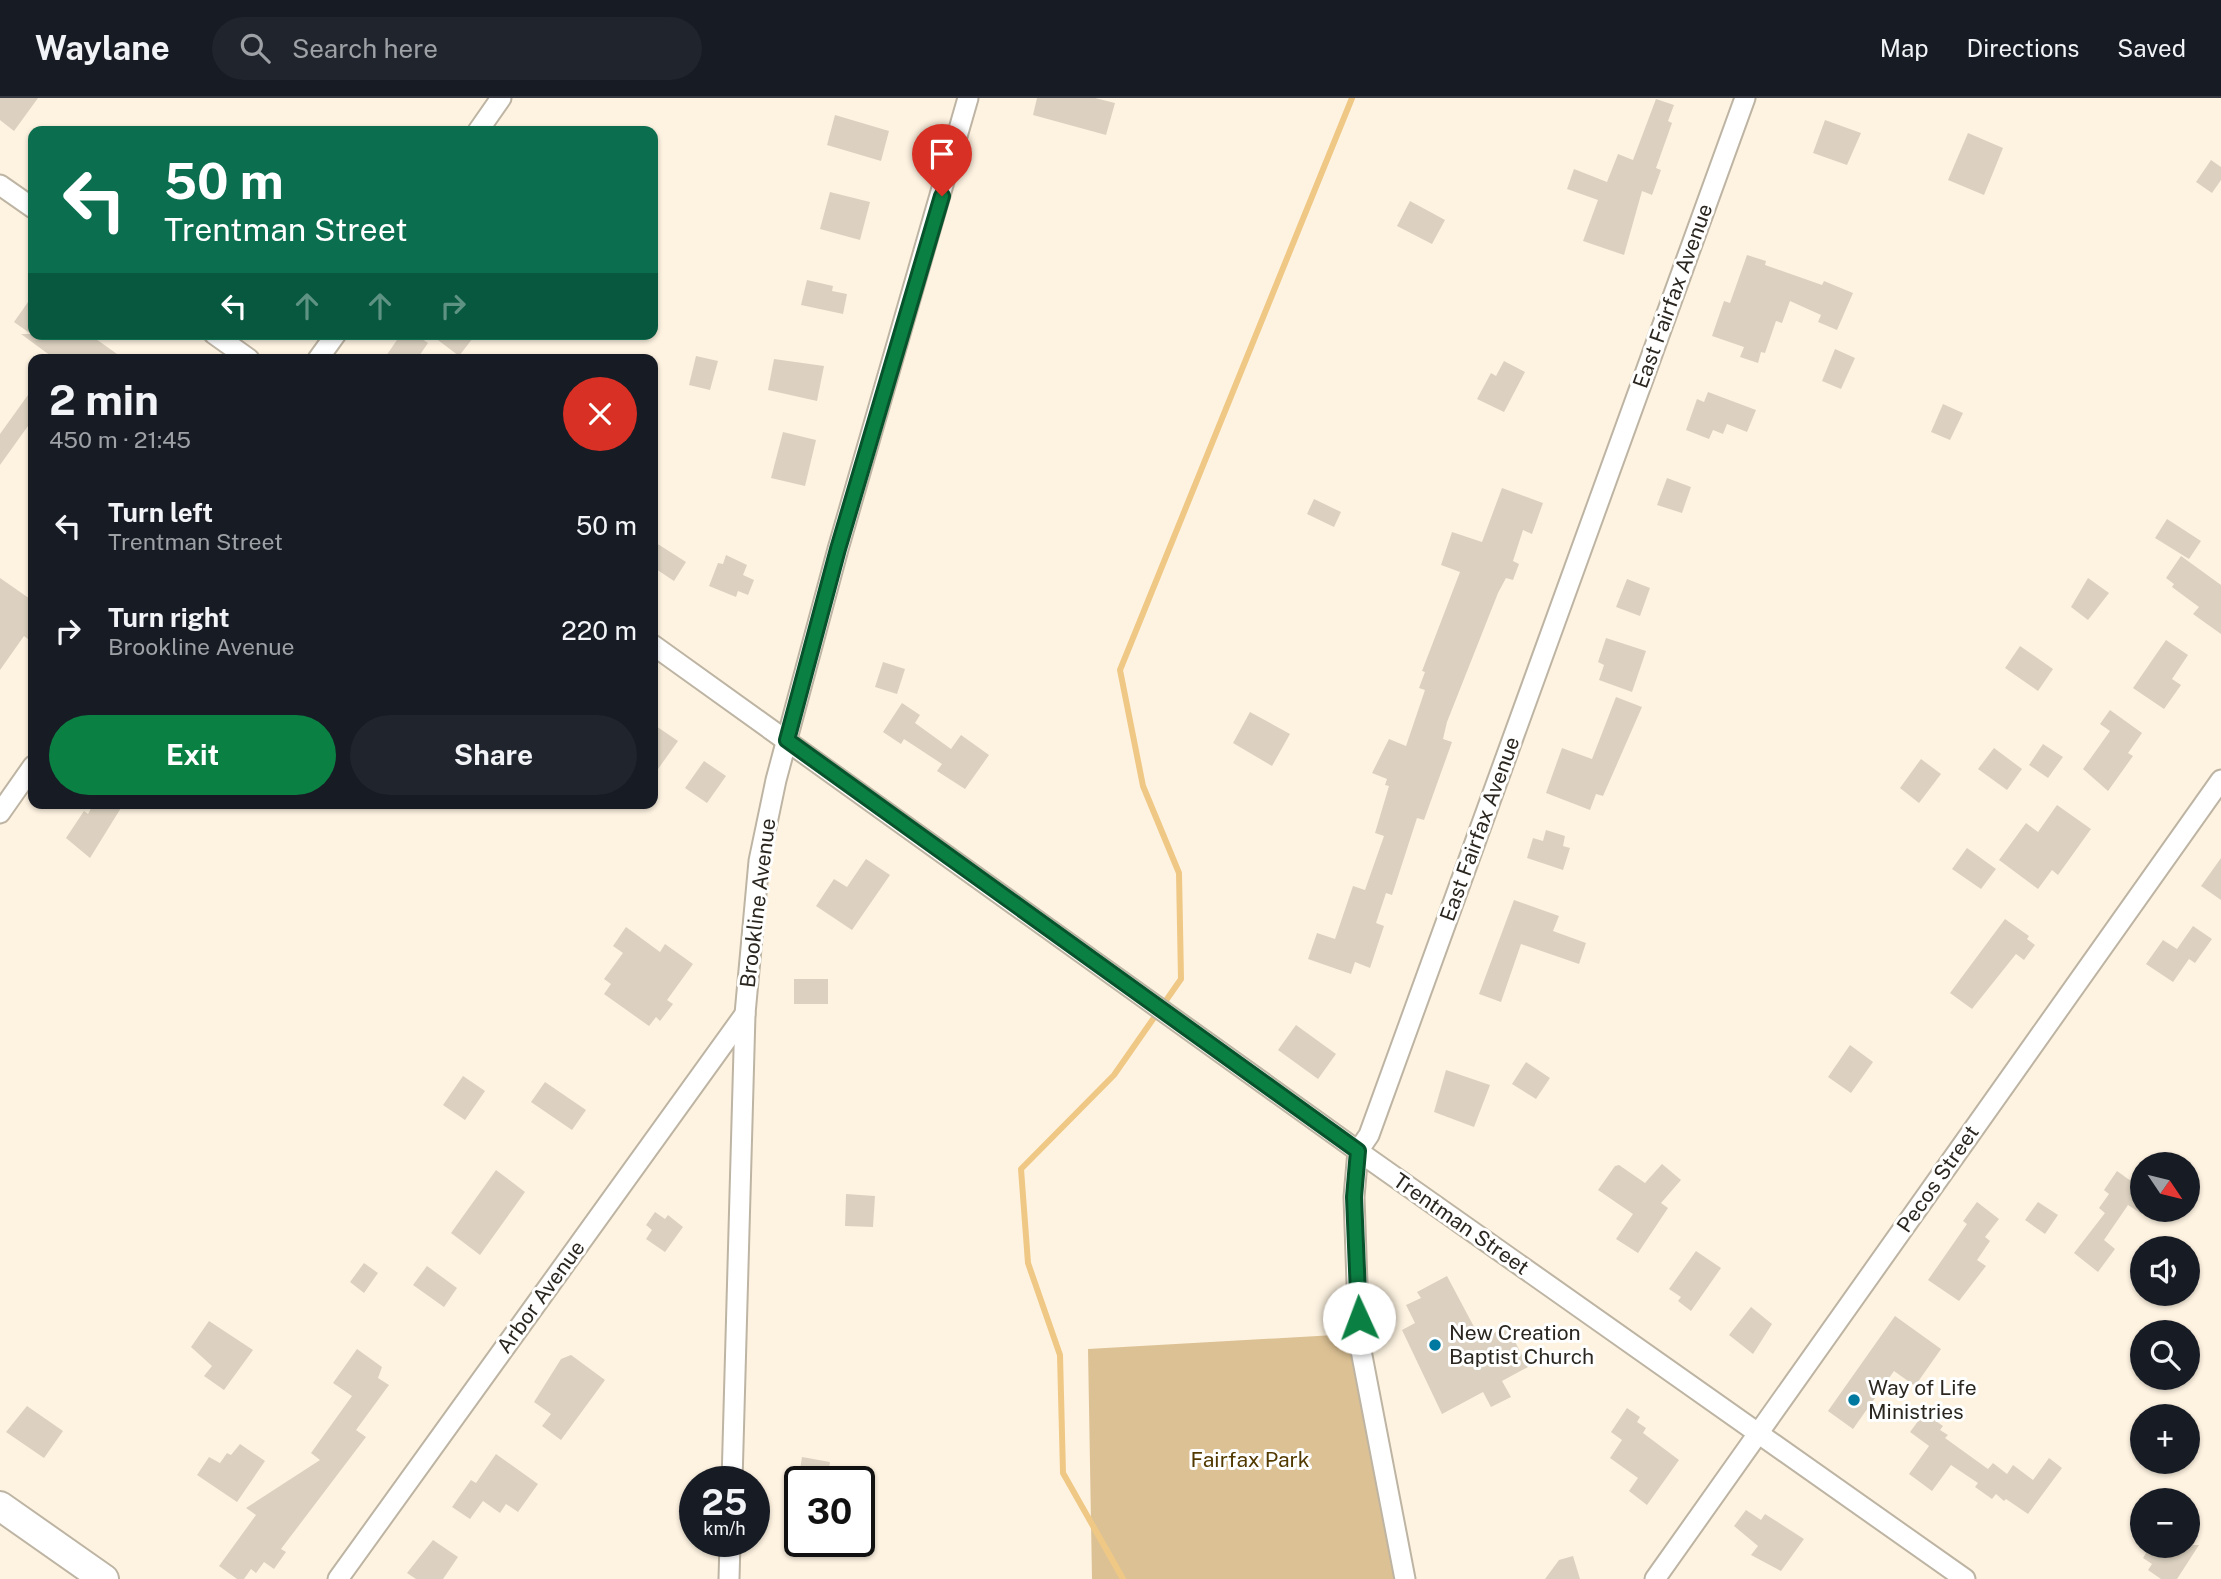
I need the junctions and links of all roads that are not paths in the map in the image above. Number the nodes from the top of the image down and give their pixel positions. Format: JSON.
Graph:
{"nodes":[{"id":1,"x":501,"y":98,"type":"edge"},
{"id":2,"x":968,"y":98,"type":"edge"},
{"id":3,"x":1745,"y":98,"type":"edge"},
{"id":4,"x":481,"y":126,"type":"edge"},
{"id":5,"x":0,"y":185,"type":"edge"},
{"id":6,"x":28,"y":205,"type":"edge"},
{"id":7,"x":222,"y":340,"type":"edge"},
{"id":8,"x":242,"y":354,"type":"edge"},
{"id":9,"x":658,"y":649,"type":"edge"},
{"id":10,"x":787,"y":740,"type":"junction"},
{"id":11,"x":28,"y":773,"type":"edge"},
{"id":12,"x":2221,"y":780,"type":"edge"},
{"id":13,"x":0,"y":813,"type":"edge"},
{"id":14,"x":745,"y":1014,"type":"junction"},
{"id":15,"x":1358,"y":1151,"type":"junction"},
{"id":16,"x":1759,"y":1433,"type":"junction"},
{"id":17,"x":732,"y":1466,"type":"edge"},
{"id":18,"x":0,"y":1506,"type":"edge"},
{"id":19,"x":730,"y":1557,"type":"edge"},
{"id":20,"x":104,"y":1579,"type":"edge"},
{"id":21,"x":338,"y":1579,"type":"edge"},
{"id":22,"x":729,"y":1579,"type":"edge"},
{"id":23,"x":1405,"y":1579,"type":"edge"},
{"id":24,"x":1655,"y":1579,"type":"edge"},
{"id":25,"x":1965,"y":1579,"type":"edge"}],
"edges":[{"from":1,"to":4,"type":"street"},
{"from":2,"to":10,"type":"street","name":"Brookline Avenue"},
{"from":3,"to":15,"type":"street","name":"East Fairfax Avenue"},
{"from":5,"to":6,"type":"street"},
{"from":7,"to":8,"type":"street"},
{"from":9,"to":10,"type":"street","name":"Trentman Street"},
{"from":10,"to":14,"type":"street","name":"Brookline Avenue"},
{"from":10,"to":15,"type":"street","name":"Trentman Street"},
{"from":11,"to":13,"type":"street"},
{"from":12,"to":16,"type":"street","name":"Pecos Street"},
{"from":14,"to":17,"type":"street","name":"Brookline Avenue"},
{"from":14,"to":21,"type":"street","name":"Arbor Avenue"},
{"from":15,"to":16,"type":"street","name":"Trentman Street"},
{"from":15,"to":23,"type":"street","name":"East Fairfax Avenue"},
{"from":16,"to":24,"type":"street","name":"Pecos Street"},
{"from":16,"to":25,"type":"street","name":"Trentman Street"},
{"from":18,"to":20,"type":"main road"},
{"from":19,"to":22,"type":"street"}]}
